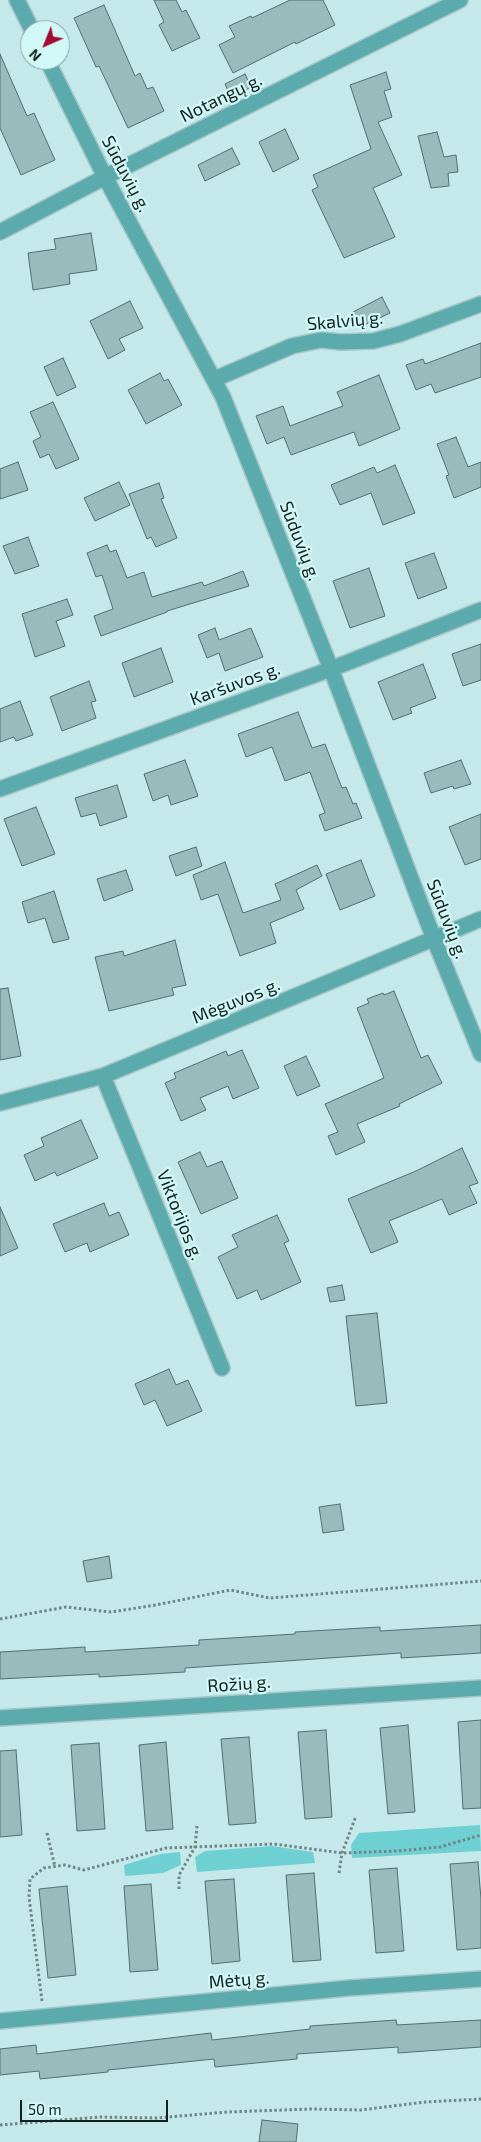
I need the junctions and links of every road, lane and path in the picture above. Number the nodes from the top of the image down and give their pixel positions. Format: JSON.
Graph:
{"nodes":[{"id":1,"x":17,"y":0,"type":"edge"},
{"id":2,"x":456,"y":1,"type":"edge"},
{"id":3,"x":27,"y":20,"type":"edge"},
{"id":4,"x":52,"y":70,"type":"edge"},
{"id":5,"x":105,"y":177,"type":"junction"},
{"id":6,"x":0,"y":232,"type":"edge"},
{"id":7,"x":481,"y":304,"type":"edge"},
{"id":8,"x":215,"y":379,"type":"junction"},
{"id":9,"x":481,"y":610,"type":"edge"},
{"id":10,"x":331,"y":669,"type":"junction"},
{"id":11,"x":0,"y":790,"type":"edge"},
{"id":12,"x":481,"y":919,"type":"edge"},
{"id":13,"x":434,"y":939,"type":"junction"},
{"id":14,"x":481,"y":1054,"type":"edge"},
{"id":15,"x":103,"y":1076,"type":"junction"},
{"id":16,"x":0,"y":1103,"type":"edge"},
{"id":17,"x":222,"y":1368,"type":"dead end"},
{"id":18,"x":481,"y":1581,"type":"edge"},
{"id":19,"x":0,"y":1619,"type":"edge"},
{"id":20,"x":481,"y":1688,"type":"edge"},
{"id":21,"x":0,"y":1718,"type":"edge"},
{"id":22,"x":356,"y":1816,"type":"dead end"},
{"id":23,"x":197,"y":1826,"type":"dead end"},
{"id":24,"x":47,"y":1833,"type":"dead end"},
{"id":25,"x":481,"y":1835,"type":"edge"},
{"id":26,"x":196,"y":1847,"type":"junction"},
{"id":27,"x":342,"y":1853,"type":"junction"},
{"id":28,"x":54,"y":1867,"type":"junction"},
{"id":29,"x":339,"y":1873,"type":"dead end"},
{"id":30,"x":179,"y":1888,"type":"dead end"},
{"id":31,"x":481,"y":1979,"type":"edge"},
{"id":32,"x":44,"y":2017,"type":"junction"},
{"id":33,"x":0,"y":2021,"type":"edge"},
{"id":34,"x":481,"y":2099,"type":"edge"},
{"id":35,"x":0,"y":2125,"type":"edge"}],
"edges":[{"from":1,"to":3,"type":"street"},
{"from":2,"to":5,"type":"street","name":"Notangų g."},
{"from":4,"to":5,"type":"street","name":"Sūduvių g."},
{"from":5,"to":6,"type":"street","name":"Notangų g."},
{"from":5,"to":8,"type":"street","name":"Sūduvių g."},
{"from":7,"to":8,"type":"street","name":"Skalvių g."},
{"from":8,"to":10,"type":"street","name":"Sūduvių g."},
{"from":9,"to":10,"type":"street","name":"Karšuvos g."},
{"from":10,"to":11,"type":"street","name":"Karšuvos g."},
{"from":10,"to":13,"type":"street","name":"Sūduvių g."},
{"from":12,"to":13,"type":"street","name":"Mėguvos g."},
{"from":13,"to":14,"type":"street","name":"Sūduvių g."},
{"from":13,"to":15,"type":"street","name":"Mėguvos g."},
{"from":15,"to":16,"type":"street","name":"Mėguvos g."},
{"from":15,"to":17,"type":"street","name":"Viktorijos g."},
{"from":18,"to":19,"type":"path"},
{"from":20,"to":21,"type":"street","name":"Rožių g."},
{"from":22,"to":27,"type":"path"},
{"from":23,"to":26,"type":"path"},
{"from":24,"to":28,"type":"path"},
{"from":25,"to":27,"type":"path"},
{"from":26,"to":27,"type":"path"},
{"from":26,"to":28,"type":"path"},
{"from":26,"to":30,"type":"path"},
{"from":27,"to":29,"type":"path"},
{"from":28,"to":32,"type":"path"},
{"from":31,"to":32,"type":"street","name":"Mėtų g."},
{"from":32,"to":33,"type":"street","name":"Mėtų g."},
{"from":34,"to":35,"type":"path"}]}
